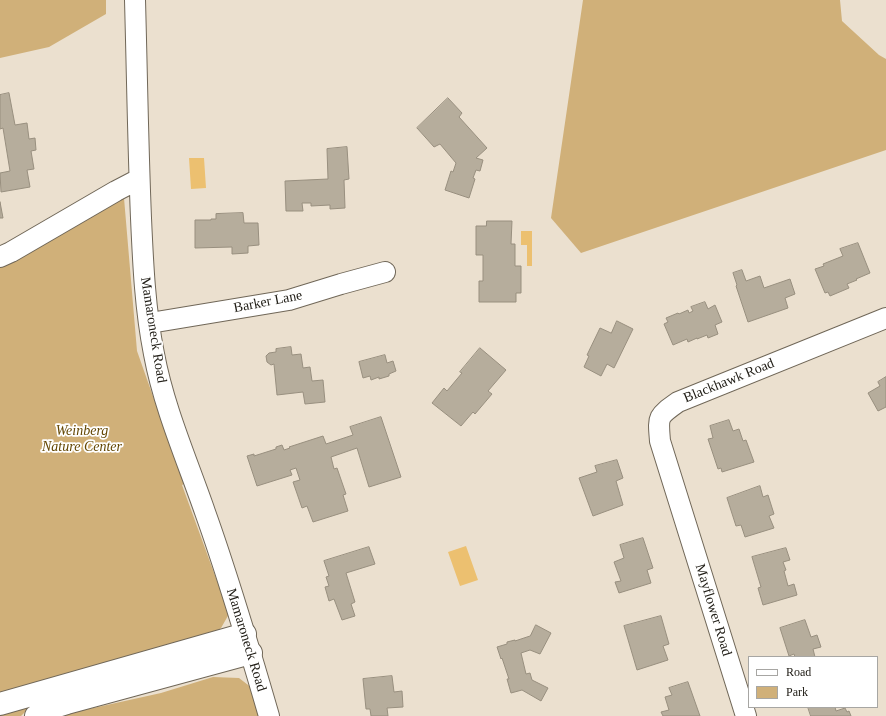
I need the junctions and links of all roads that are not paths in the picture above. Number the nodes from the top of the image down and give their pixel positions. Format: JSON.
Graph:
{"nodes":[{"id":1,"x":135,"y":0,"type":"edge"},
{"id":2,"x":139,"y":179,"type":"junction"},
{"id":3,"x":0,"y":257,"type":"edge"},
{"id":4,"x":385,"y":272,"type":"dead end"},
{"id":5,"x":886,"y":318,"type":"edge"},
{"id":6,"x":150,"y":323,"type":"junction"},
{"id":7,"x":680,"y":505,"type":"joint"},
{"id":8,"x":248,"y":644,"type":"junction"},
{"id":9,"x":0,"y":704,"type":"edge"},
{"id":10,"x":36,"y":716,"type":"edge"},
{"id":11,"x":269,"y":716,"type":"edge"},
{"id":12,"x":746,"y":716,"type":"edge"}],
"edges":[{"from":1,"to":2,"type":"street","name":"Mamaroneck Road"},
{"from":2,"to":3,"type":"street"},
{"from":2,"to":6,"type":"street","name":"Mamaroneck Road"},
{"from":4,"to":6,"type":"street","name":"Barker Lane"},
{"from":5,"to":7,"type":"street","name":"Blackhawk Road"},
{"from":6,"to":8,"type":"street","name":"Mamaroneck Road"},
{"from":7,"to":12,"type":"street","name":"Mayflower Road"},
{"from":8,"to":9,"type":"highway"},
{"from":8,"to":10,"type":"highway"},
{"from":8,"to":11,"type":"street","name":"Mamaroneck Road"}]}
